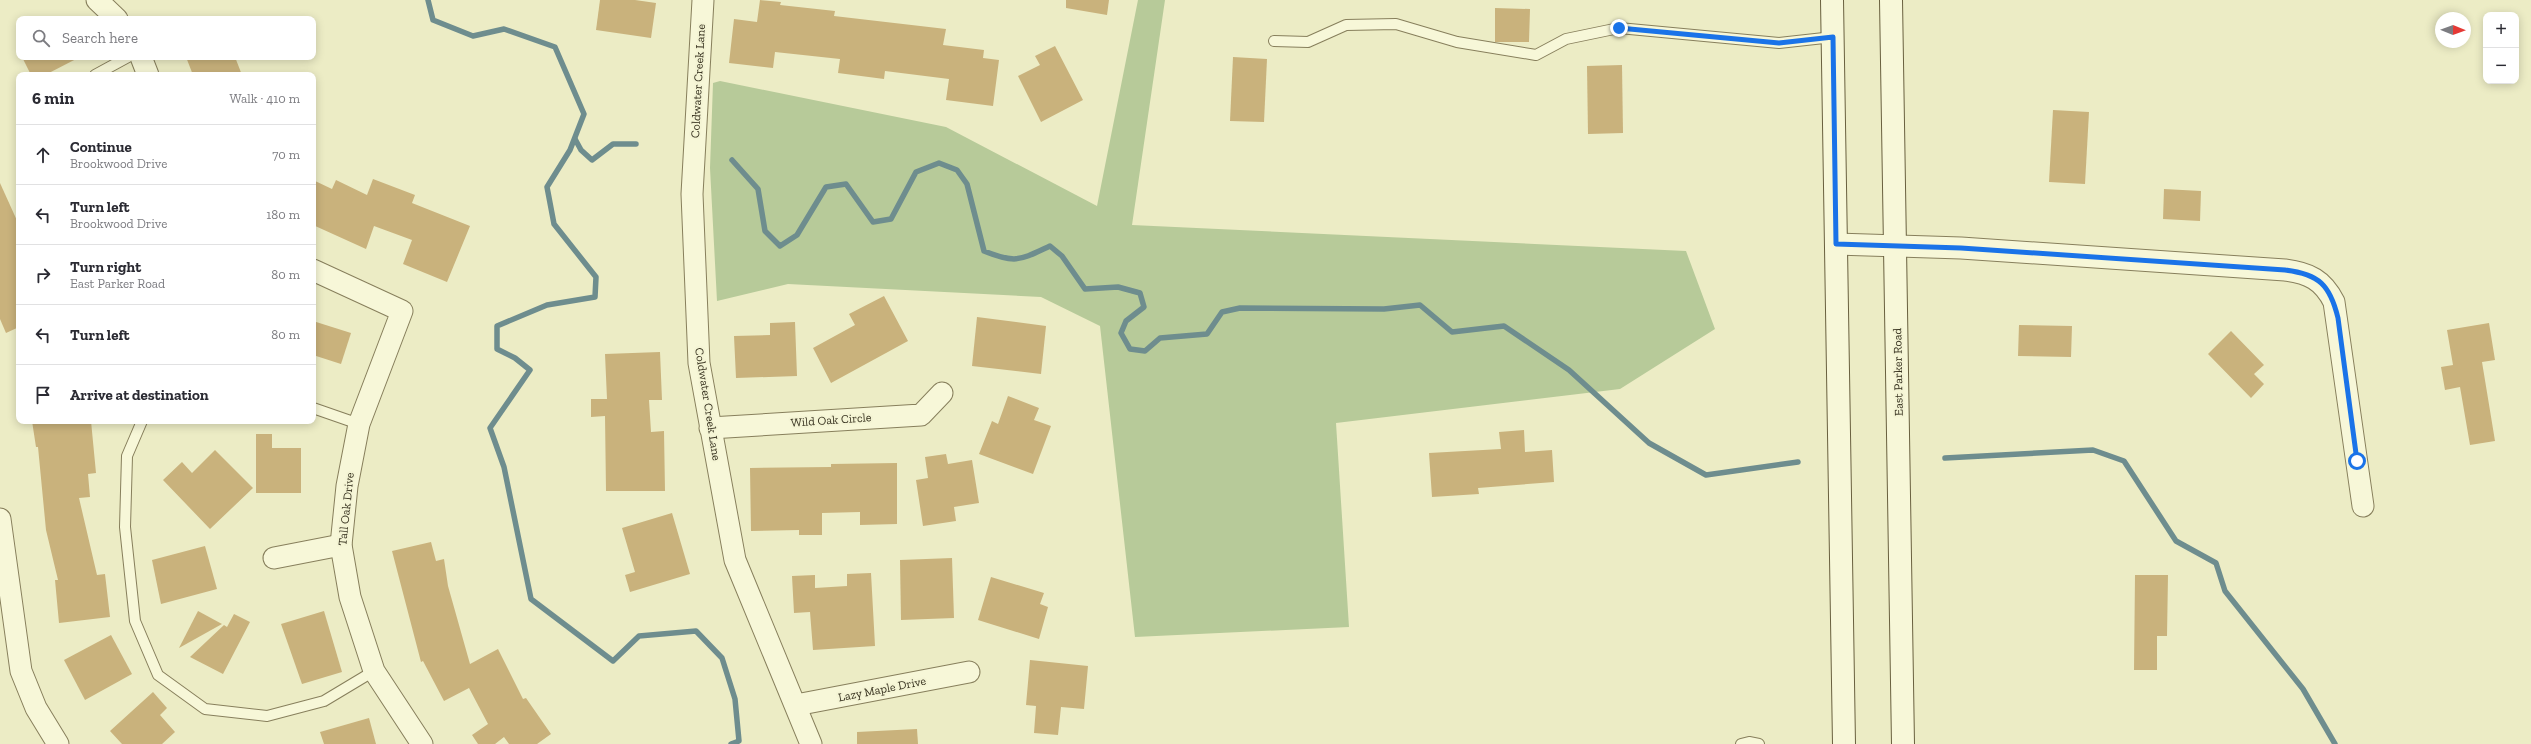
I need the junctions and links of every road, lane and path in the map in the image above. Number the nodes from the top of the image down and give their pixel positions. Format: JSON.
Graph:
{"nodes":[{"id":1,"x":98,"y":0,"type":"edge"},
{"id":2,"x":703,"y":0,"type":"edge"},
{"id":3,"x":1832,"y":0,"type":"edge"},
{"id":4,"x":1891,"y":0,"type":"edge"},
{"id":5,"x":114,"y":16,"type":"edge"},
{"id":6,"x":1833,"y":37,"type":"junction"},
{"id":7,"x":1274,"y":41,"type":"dead end"},
{"id":8,"x":122,"y":60,"type":"edge"},
{"id":9,"x":142,"y":60,"type":"edge"},
{"id":10,"x":100,"y":72,"type":"edge"},
{"id":11,"x":147,"y":72,"type":"edge"},
{"id":12,"x":1836,"y":244,"type":"junction"},
{"id":13,"x":1896,"y":246,"type":"junction"},
{"id":14,"x":316,"y":271,"type":"edge"},
{"id":15,"x":942,"y":393,"type":"dead end"},
{"id":16,"x":316,"y":409,"type":"edge"},
{"id":17,"x":141,"y":424,"type":"edge"},
{"id":18,"x":359,"y":424,"type":"junction"},
{"id":19,"x":710,"y":428,"type":"junction"},
{"id":20,"x":2363,"y":506,"type":"dead end"},
{"id":21,"x":0,"y":526,"type":"edge"},
{"id":22,"x":341,"y":545,"type":"junction"},
{"id":23,"x":274,"y":558,"type":"dead end"},
{"id":24,"x":374,"y":671,"type":"junction"},
{"id":25,"x":969,"y":672,"type":"dead end"},
{"id":26,"x":796,"y":705,"type":"junction"},
{"id":27,"x":58,"y":744,"type":"edge"},
{"id":28,"x":422,"y":744,"type":"edge"},
{"id":29,"x":811,"y":744,"type":"edge"},
{"id":30,"x":1741,"y":744,"type":"edge"},
{"id":31,"x":1759,"y":744,"type":"edge"},
{"id":32,"x":1844,"y":744,"type":"edge"},
{"id":33,"x":1903,"y":744,"type":"edge"}],
"edges":[{"from":1,"to":5,"type":"street"},
{"from":2,"to":19,"type":"street","name":"Coldwater Creek Lane"},
{"from":3,"to":6,"type":"main road"},
{"from":4,"to":13,"type":"main road","name":"East Parker Road"},
{"from":6,"to":7,"type":"lane"},
{"from":6,"to":12,"type":"main road"},
{"from":8,"to":10,"type":"lane"},
{"from":9,"to":11,"type":"street"},
{"from":12,"to":13,"type":"street"},
{"from":12,"to":32,"type":"main road"},
{"from":13,"to":20,"type":"street"},
{"from":13,"to":33,"type":"main road","name":"East Parker Road"},
{"from":14,"to":18,"type":"street","name":"Tall Oak Drive"},
{"from":15,"to":19,"type":"street","name":"Wild Oak Circle"},
{"from":16,"to":18,"type":"lane"},
{"from":17,"to":24,"type":"lane"},
{"from":18,"to":22,"type":"street","name":"Tall Oak Drive"},
{"from":19,"to":26,"type":"street","name":"Coldwater Creek Lane"},
{"from":21,"to":27,"type":"street"},
{"from":22,"to":23,"type":"street"},
{"from":22,"to":24,"type":"street","name":"Tall Oak Drive"},
{"from":24,"to":28,"type":"street","name":"Tall Oak Drive"},
{"from":25,"to":26,"type":"street","name":"Lazy Maple Drive"},
{"from":26,"to":29,"type":"street","name":"Coldwater Creek Lane"},
{"from":30,"to":31,"type":"lane"}]}
